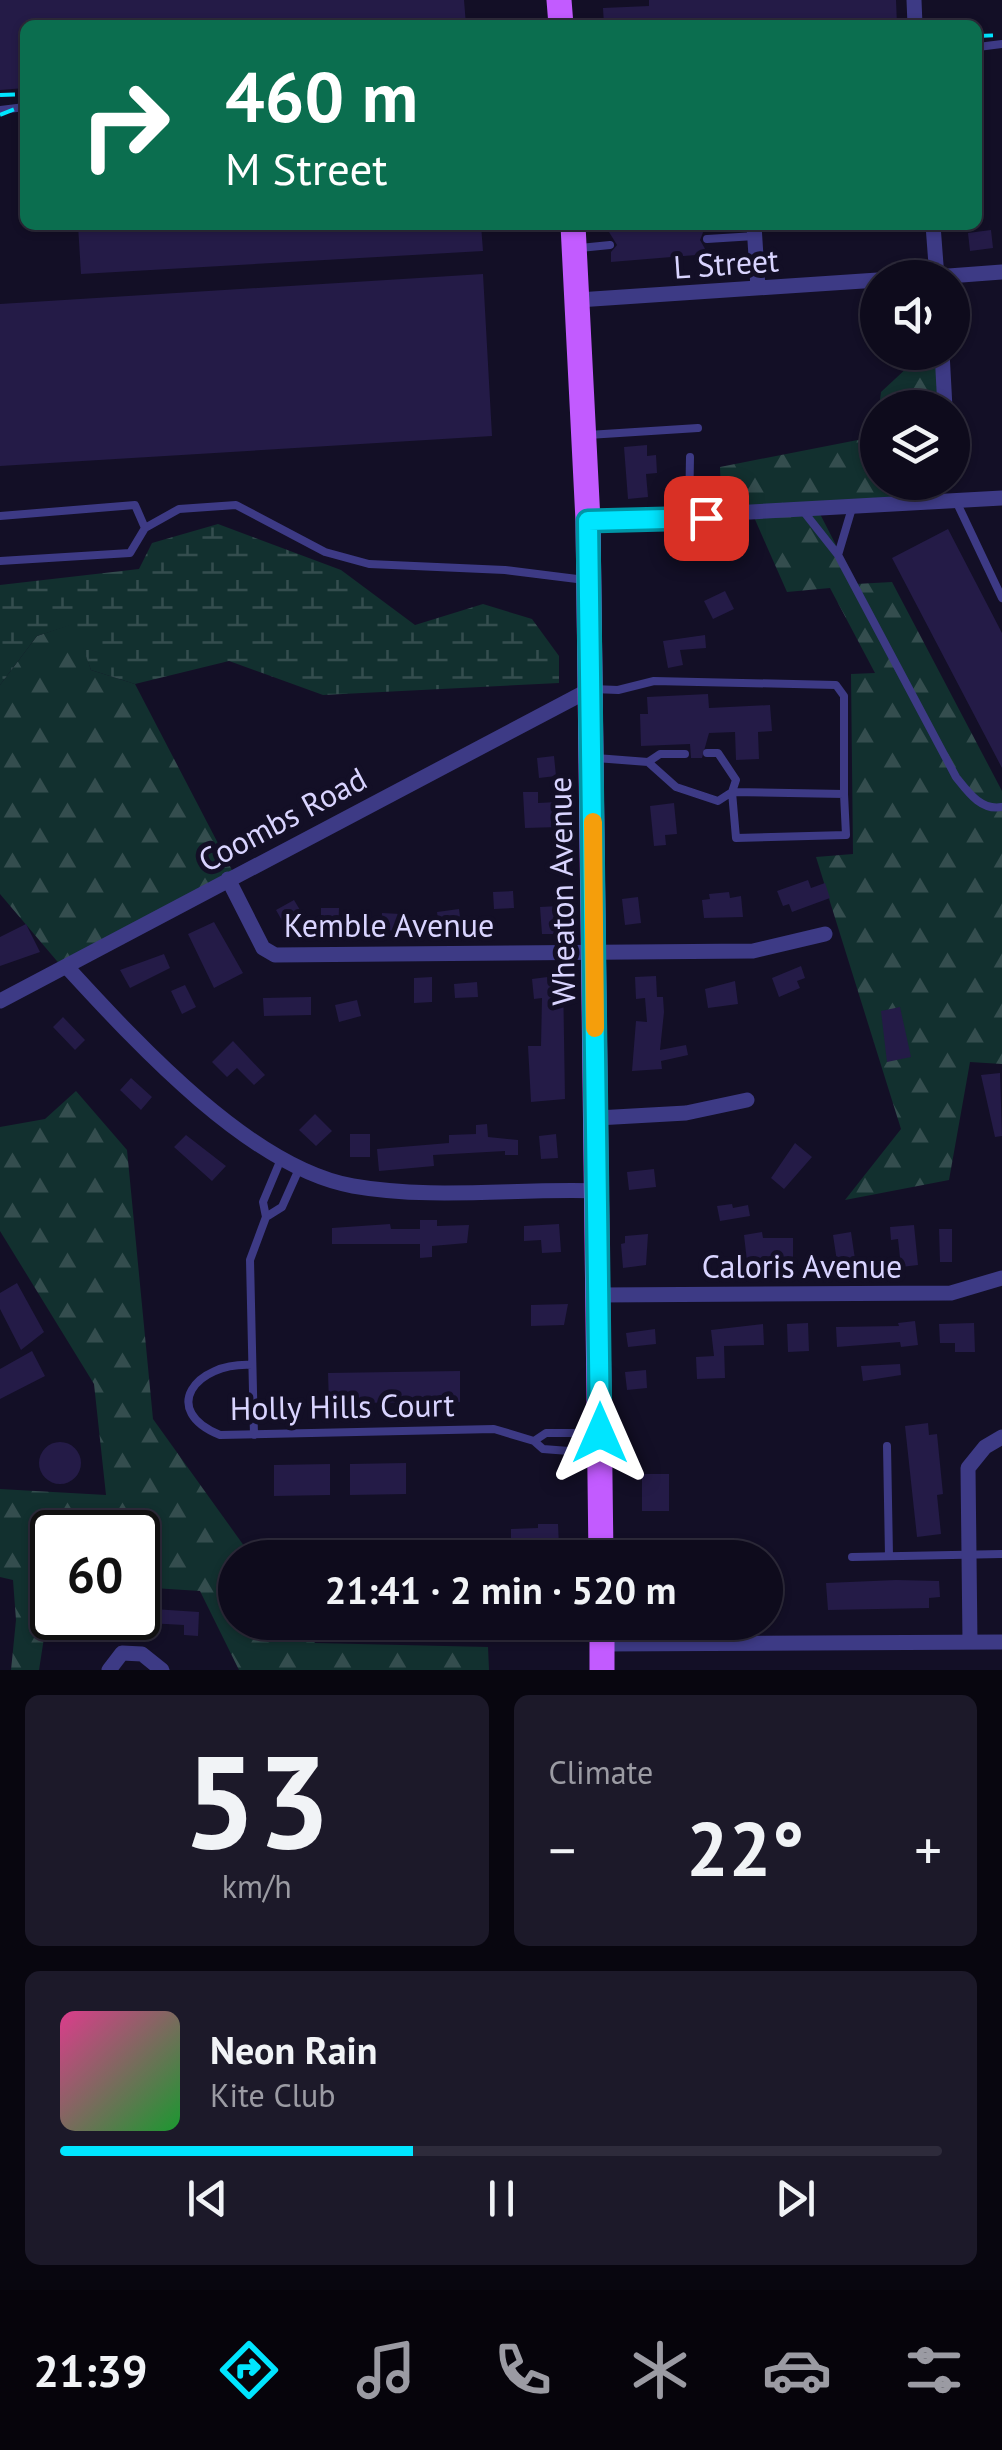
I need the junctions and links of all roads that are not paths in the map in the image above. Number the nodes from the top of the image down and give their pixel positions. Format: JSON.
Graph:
{"nodes":[{"id":1,"x":730,"y":230,"type":"edge"},
{"id":2,"x":754,"y":230,"type":"edge"},
{"id":3,"x":933,"y":230,"type":"edge"},
{"id":4,"x":574,"y":237,"type":"edge"},
{"id":5,"x":731,"y":237,"type":"junction"},
{"id":6,"x":707,"y":239,"type":"dead end"},
{"id":7,"x":610,"y":245,"type":"dead end"},
{"id":8,"x":936,"y":260,"type":"edge"},
{"id":9,"x":1002,"y":272,"type":"edge"},
{"id":10,"x":970,"y":274,"type":"edge"},
{"id":11,"x":860,"y":281,"type":"edge"},
{"id":12,"x":758,"y":288,"type":"junction"},
{"id":13,"x":578,"y":300,"type":"junction"},
{"id":14,"x":698,"y":428,"type":"dead end"},
{"id":15,"x":586,"y":435,"type":"junction"},
{"id":16,"x":690,"y":457,"type":"dead end"},
{"id":17,"x":1002,"y":498,"type":"edge"},
{"id":18,"x":953,"y":502,"type":"junction"},
{"id":19,"x":852,"y":508,"type":"junction"},
{"id":20,"x":804,"y":512,"type":"junction"},
{"id":21,"x":0,"y":516,"type":"edge"},
{"id":22,"x":689,"y":518,"type":"junction"},
{"id":23,"x":588,"y":521,"type":"junction"},
{"id":24,"x":146,"y":528,"type":"junction"},
{"id":25,"x":838,"y":555,"type":"junction"},
{"id":26,"x":0,"y":561,"type":"edge"},
{"id":27,"x":590,"y":580,"type":"junction"},
{"id":28,"x":1002,"y":598,"type":"edge"},
{"id":29,"x":592,"y":688,"type":"junction"},
{"id":30,"x":685,"y":754,"type":"dead end"},
{"id":31,"x":707,"y":754,"type":"dead end"},
{"id":32,"x":592,"y":758,"type":"junction"},
{"id":33,"x":648,"y":762,"type":"junction"},
{"id":34,"x":732,"y":792,"type":"junction"},
{"id":35,"x":844,"y":794,"type":"junction"},
{"id":36,"x":1002,"y":807,"type":"edge"},
{"id":37,"x":228,"y":878,"type":"junction"},
{"id":38,"x":825,"y":934,"type":"dead end"},
{"id":39,"x":594,"y":952,"type":"junction"},
{"id":40,"x":66,"y":966,"type":"junction"},
{"id":41,"x":0,"y":1001,"type":"edge"},
{"id":42,"x":747,"y":1100,"type":"dead end"},
{"id":43,"x":596,"y":1118,"type":"junction"},
{"id":44,"x":280,"y":1158,"type":"junction"},
{"id":45,"x":300,"y":1168,"type":"junction"},
{"id":46,"x":598,"y":1190,"type":"junction"},
{"id":47,"x":266,"y":1217,"type":"junction"},
{"id":48,"x":1002,"y":1278,"type":"edge"},
{"id":49,"x":599,"y":1296,"type":"junction"},
{"id":50,"x":252,"y":1365,"type":"junction"},
{"id":51,"x":254,"y":1434,"type":"junction"},
{"id":52,"x":1002,"y":1437,"type":"edge"},
{"id":53,"x":534,"y":1441,"type":"junction"},
{"id":54,"x":600,"y":1443,"type":"junction"},
{"id":55,"x":887,"y":1446,"type":"dead end"},
{"id":56,"x":601,"y":1540,"type":"edge"},
{"id":57,"x":1002,"y":1554,"type":"edge"},
{"id":58,"x":966,"y":1555,"type":"junction"},
{"id":59,"x":890,"y":1556,"type":"junction"},
{"id":60,"x":852,"y":1557,"type":"dead end"},
{"id":61,"x":970,"y":1642,"type":"junction"},
{"id":62,"x":1002,"y":1642,"type":"edge"},
{"id":63,"x":602,"y":1646,"type":"edge"},
{"id":64,"x":110,"y":1670,"type":"edge"},
{"id":65,"x":162,"y":1670,"type":"edge"}],
"edges":[{"from":1,"to":5,"type":"lane"},
{"from":2,"to":5,"type":"lane"},
{"from":2,"to":12,"type":"street"},
{"from":3,"to":8,"type":"street"},
{"from":4,"to":7,"type":"lane"},
{"from":4,"to":13,"type":"main road","name":"Wheaton Avenue"},
{"from":5,"to":6,"type":"lane"},
{"from":9,"to":10,"type":"street"},
{"from":11,"to":12,"type":"street","name":"L Street"},
{"from":12,"to":13,"type":"street","name":"L Street"},
{"from":13,"to":15,"type":"main road","name":"Wheaton Avenue"},
{"from":14,"to":15,"type":"lane"},
{"from":15,"to":23,"type":"main road","name":"Wheaton Avenue"},
{"from":16,"to":22,"type":"lane"},
{"from":17,"to":18,"type":"street"},
{"from":18,"to":19,"type":"street"},
{"from":18,"to":28,"type":"lane"},
{"from":19,"to":20,"type":"street"},
{"from":19,"to":25,"type":"lane"},
{"from":20,"to":22,"type":"street"},
{"from":20,"to":25,"type":"lane"},
{"from":21,"to":24,"type":"lane"},
{"from":22,"to":23,"type":"street"},
{"from":23,"to":27,"type":"main road","name":"Wheaton Avenue"},
{"from":24,"to":26,"type":"lane"},
{"from":24,"to":27,"type":"lane"},
{"from":25,"to":36,"type":"lane"},
{"from":27,"to":29,"type":"main road","name":"Wheaton Avenue"},
{"from":29,"to":32,"type":"main road","name":"Wheaton Avenue"},
{"from":29,"to":35,"type":"lane"},
{"from":29,"to":37,"type":"street","name":"Coombs Road"},
{"from":30,"to":33,"type":"lane"},
{"from":31,"to":34,"type":"lane"},
{"from":32,"to":33,"type":"lane"},
{"from":32,"to":39,"type":"main road","name":"Wheaton Avenue"},
{"from":33,"to":34,"type":"lane"},
{"from":34,"to":35,"type":"lane"},
{"from":34,"to":35,"type":"lane"},
{"from":37,"to":39,"type":"street","name":"Kemble Avenue"},
{"from":37,"to":40,"type":"street","name":"Coombs Road"},
{"from":38,"to":39,"type":"street"},
{"from":39,"to":43,"type":"main road","name":"Wheaton Avenue"},
{"from":40,"to":41,"type":"street","name":"Coombs Road"},
{"from":40,"to":44,"type":"street"},
{"from":42,"to":43,"type":"street"},
{"from":43,"to":46,"type":"main road","name":"Wheaton Avenue"},
{"from":44,"to":45,"type":"street"},
{"from":44,"to":47,"type":"lane"},
{"from":45,"to":46,"type":"street"},
{"from":45,"to":47,"type":"lane"},
{"from":46,"to":49,"type":"main road","name":"Wheaton Avenue"},
{"from":47,"to":50,"type":"lane"},
{"from":48,"to":49,"type":"street","name":"Caloris Avenue"},
{"from":49,"to":54,"type":"main road","name":"Wheaton Avenue"},
{"from":50,"to":51,"type":"lane"},
{"from":50,"to":51,"type":"lane","name":"Holly Hills Court"},
{"from":51,"to":53,"type":"lane","name":"Holly Hills Court"},
{"from":52,"to":58,"type":"street"},
{"from":53,"to":54,"type":"lane","name":"Holly Hills Court"},
{"from":53,"to":54,"type":"lane","name":"Holly Hills Court"},
{"from":54,"to":56,"type":"main road","name":"Wheaton Avenue"},
{"from":55,"to":59,"type":"lane"},
{"from":57,"to":58,"type":"lane"},
{"from":58,"to":59,"type":"lane"},
{"from":58,"to":61,"type":"street"},
{"from":59,"to":60,"type":"lane"},
{"from":61,"to":62,"type":"street"},
{"from":61,"to":63,"type":"street"},
{"from":64,"to":65,"type":"street"}]}
